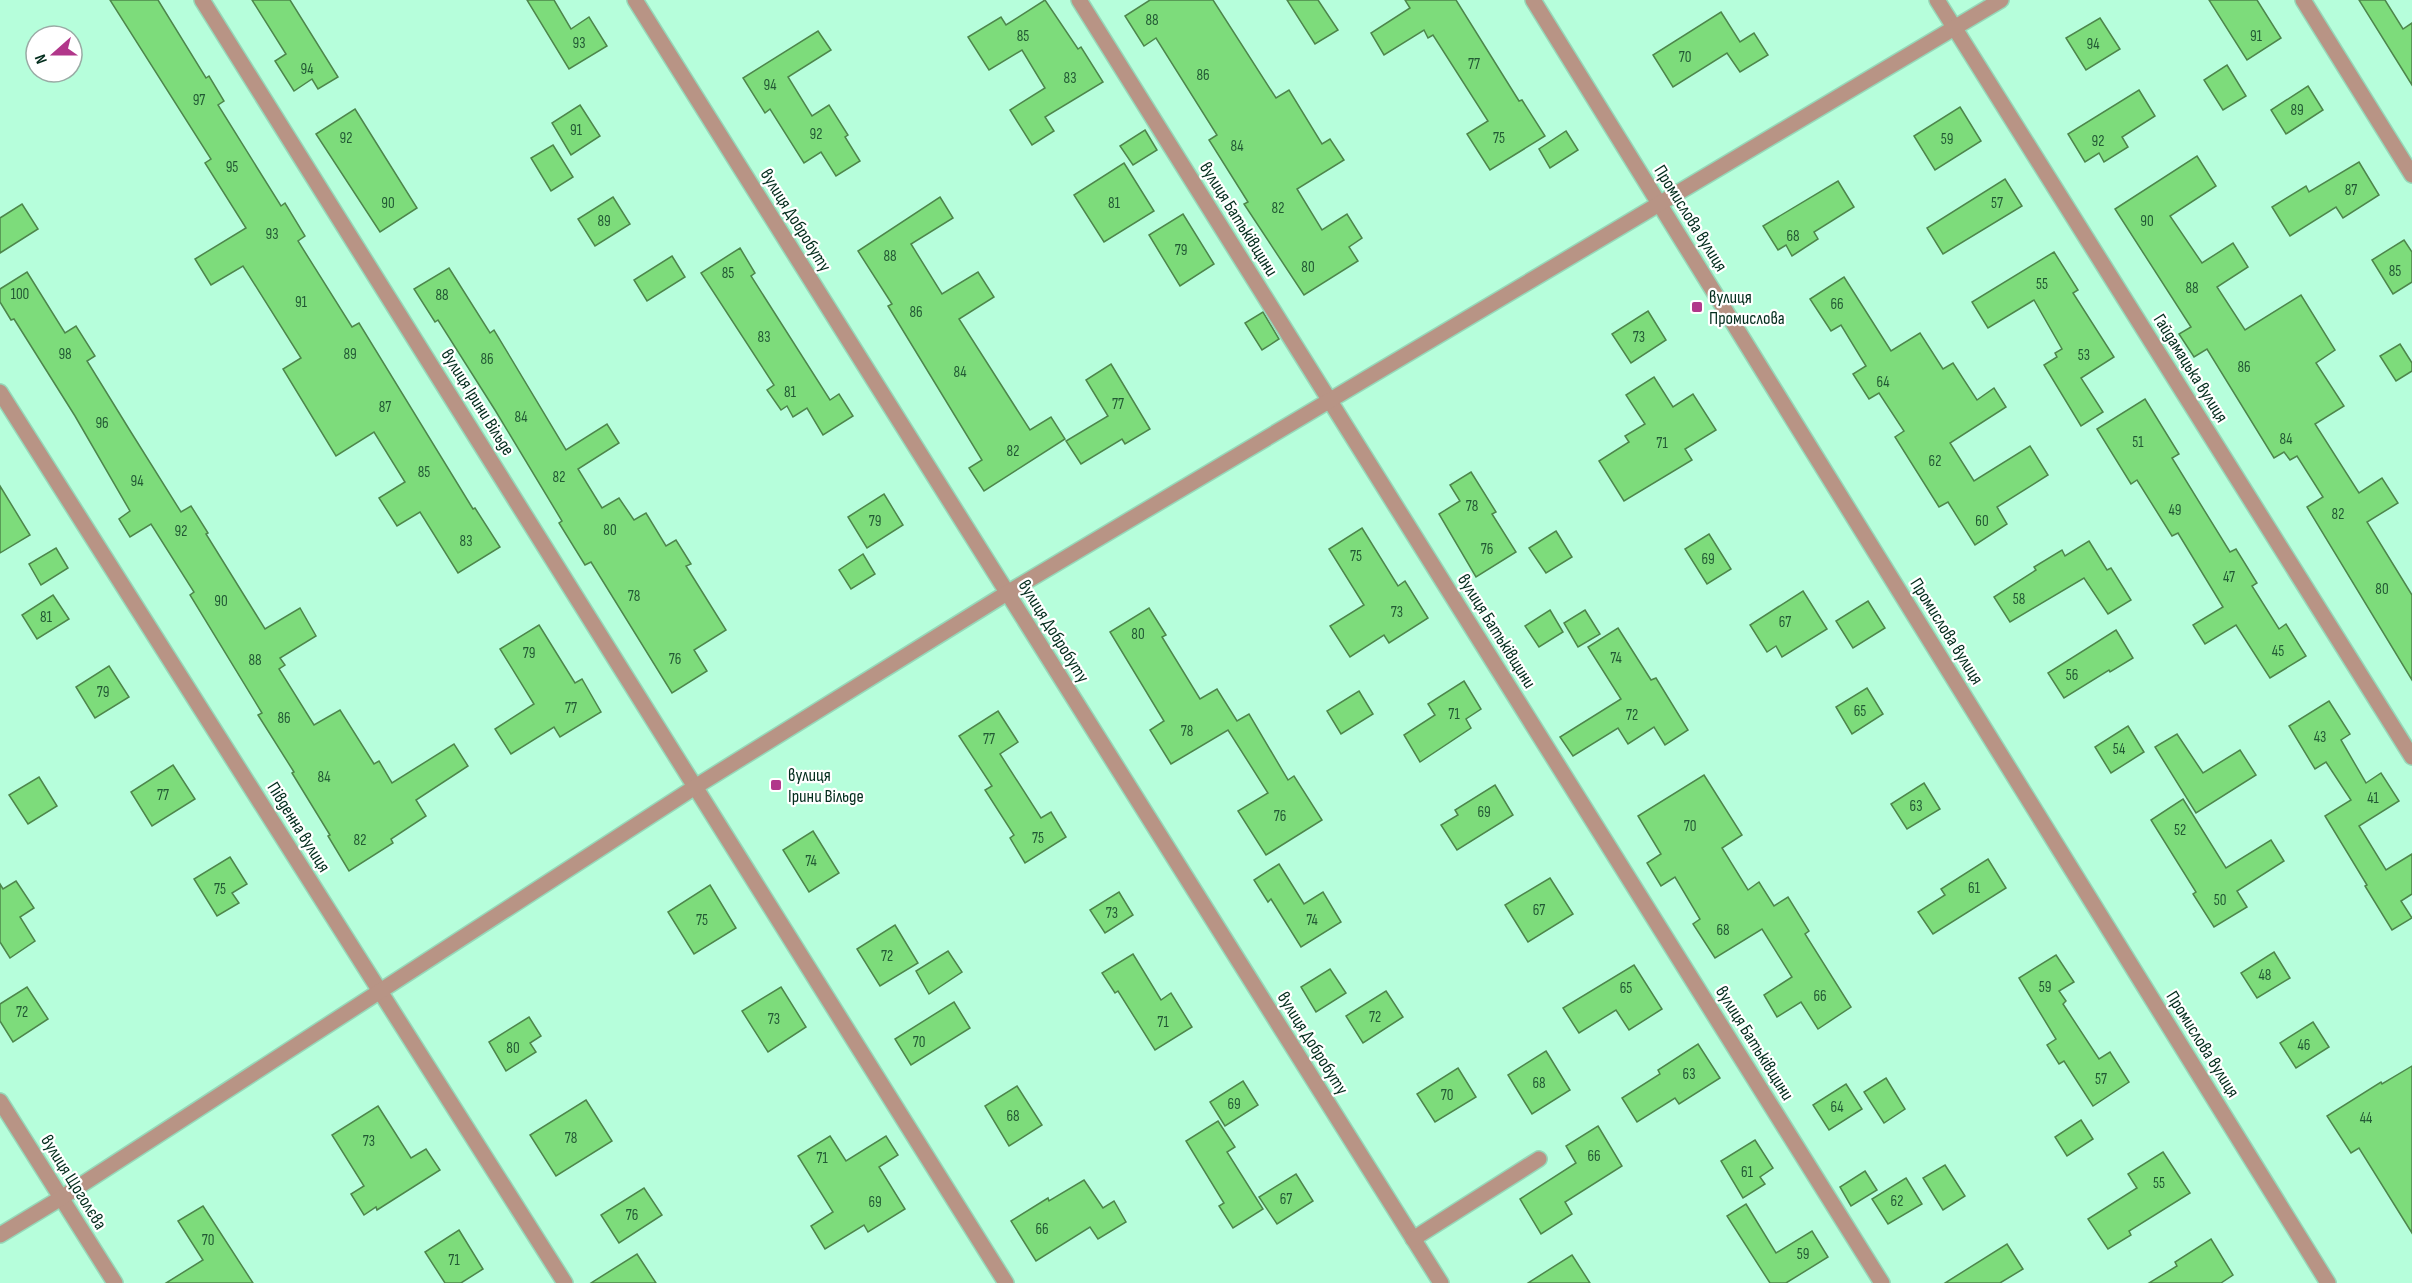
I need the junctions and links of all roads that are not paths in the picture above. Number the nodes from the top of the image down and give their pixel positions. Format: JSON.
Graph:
{"nodes":[{"id":1,"x":202,"y":0,"type":"edge"},
{"id":2,"x":635,"y":0,"type":"edge"},
{"id":3,"x":1079,"y":0,"type":"edge"},
{"id":4,"x":1533,"y":0,"type":"edge"},
{"id":5,"x":1937,"y":0,"type":"edge"},
{"id":6,"x":2001,"y":0,"type":"edge"},
{"id":7,"x":2302,"y":0,"type":"edge"},
{"id":8,"x":1955,"y":28,"type":"junction"},
{"id":9,"x":2412,"y":175,"type":"edge"},
{"id":10,"x":1660,"y":206,"type":"junction"},
{"id":11,"x":0,"y":392,"type":"edge"},
{"id":12,"x":1329,"y":399,"type":"junction"},
{"id":13,"x":1007,"y":593,"type":"junction"},
{"id":14,"x":2412,"y":757,"type":"edge"},
{"id":15,"x":696,"y":787,"type":"junction"},
{"id":16,"x":380,"y":991,"type":"junction"},
{"id":17,"x":0,"y":1101,"type":"edge"},
{"id":18,"x":1539,"y":1159,"type":"dead end"},
{"id":19,"x":61,"y":1198,"type":"junction"},
{"id":20,"x":0,"y":1235,"type":"edge"},
{"id":21,"x":1413,"y":1239,"type":"junction"},
{"id":22,"x":116,"y":1283,"type":"edge"},
{"id":23,"x":565,"y":1283,"type":"edge"},
{"id":24,"x":1006,"y":1283,"type":"edge"},
{"id":25,"x":1441,"y":1283,"type":"edge"},
{"id":26,"x":1882,"y":1283,"type":"edge"},
{"id":27,"x":2328,"y":1283,"type":"edge"}],
"edges":[{"from":1,"to":15,"type":"street","name":"вулиця Ірини Вільде"},
{"from":2,"to":13,"type":"street","name":"вулиця Добробуту"},
{"from":3,"to":12,"type":"street","name":"вулиця Батьківщини"},
{"from":4,"to":10,"type":"street","name":"Промислова вулиця"},
{"from":5,"to":8,"type":"street","name":"Гайдамацька вулиця"},
{"from":6,"to":8,"type":"street"},
{"from":7,"to":9,"type":"street"},
{"from":8,"to":10,"type":"street"},
{"from":8,"to":14,"type":"street","name":"Гайдамацька вулиця"},
{"from":10,"to":12,"type":"street"},
{"from":10,"to":27,"type":"street","name":"Промислова вулиця"},
{"from":11,"to":16,"type":"street","name":"Південна вулиця"},
{"from":12,"to":13,"type":"street"},
{"from":12,"to":26,"type":"street","name":"вулиця Батьківщини"},
{"from":13,"to":15,"type":"street"},
{"from":13,"to":21,"type":"street","name":"вулиця Добробуту"},
{"from":15,"to":16,"type":"street"},
{"from":15,"to":24,"type":"street","name":"вулиця Ірини Вільде"},
{"from":16,"to":19,"type":"street"},
{"from":16,"to":23,"type":"street","name":"Південна вулиця"},
{"from":17,"to":19,"type":"street","name":"вулиця Щоголєва"},
{"from":18,"to":21,"type":"street"},
{"from":19,"to":20,"type":"street"},
{"from":19,"to":22,"type":"street","name":"вулиця Щоголєва"},
{"from":21,"to":25,"type":"street","name":"вулиця Добробуту"}]}
